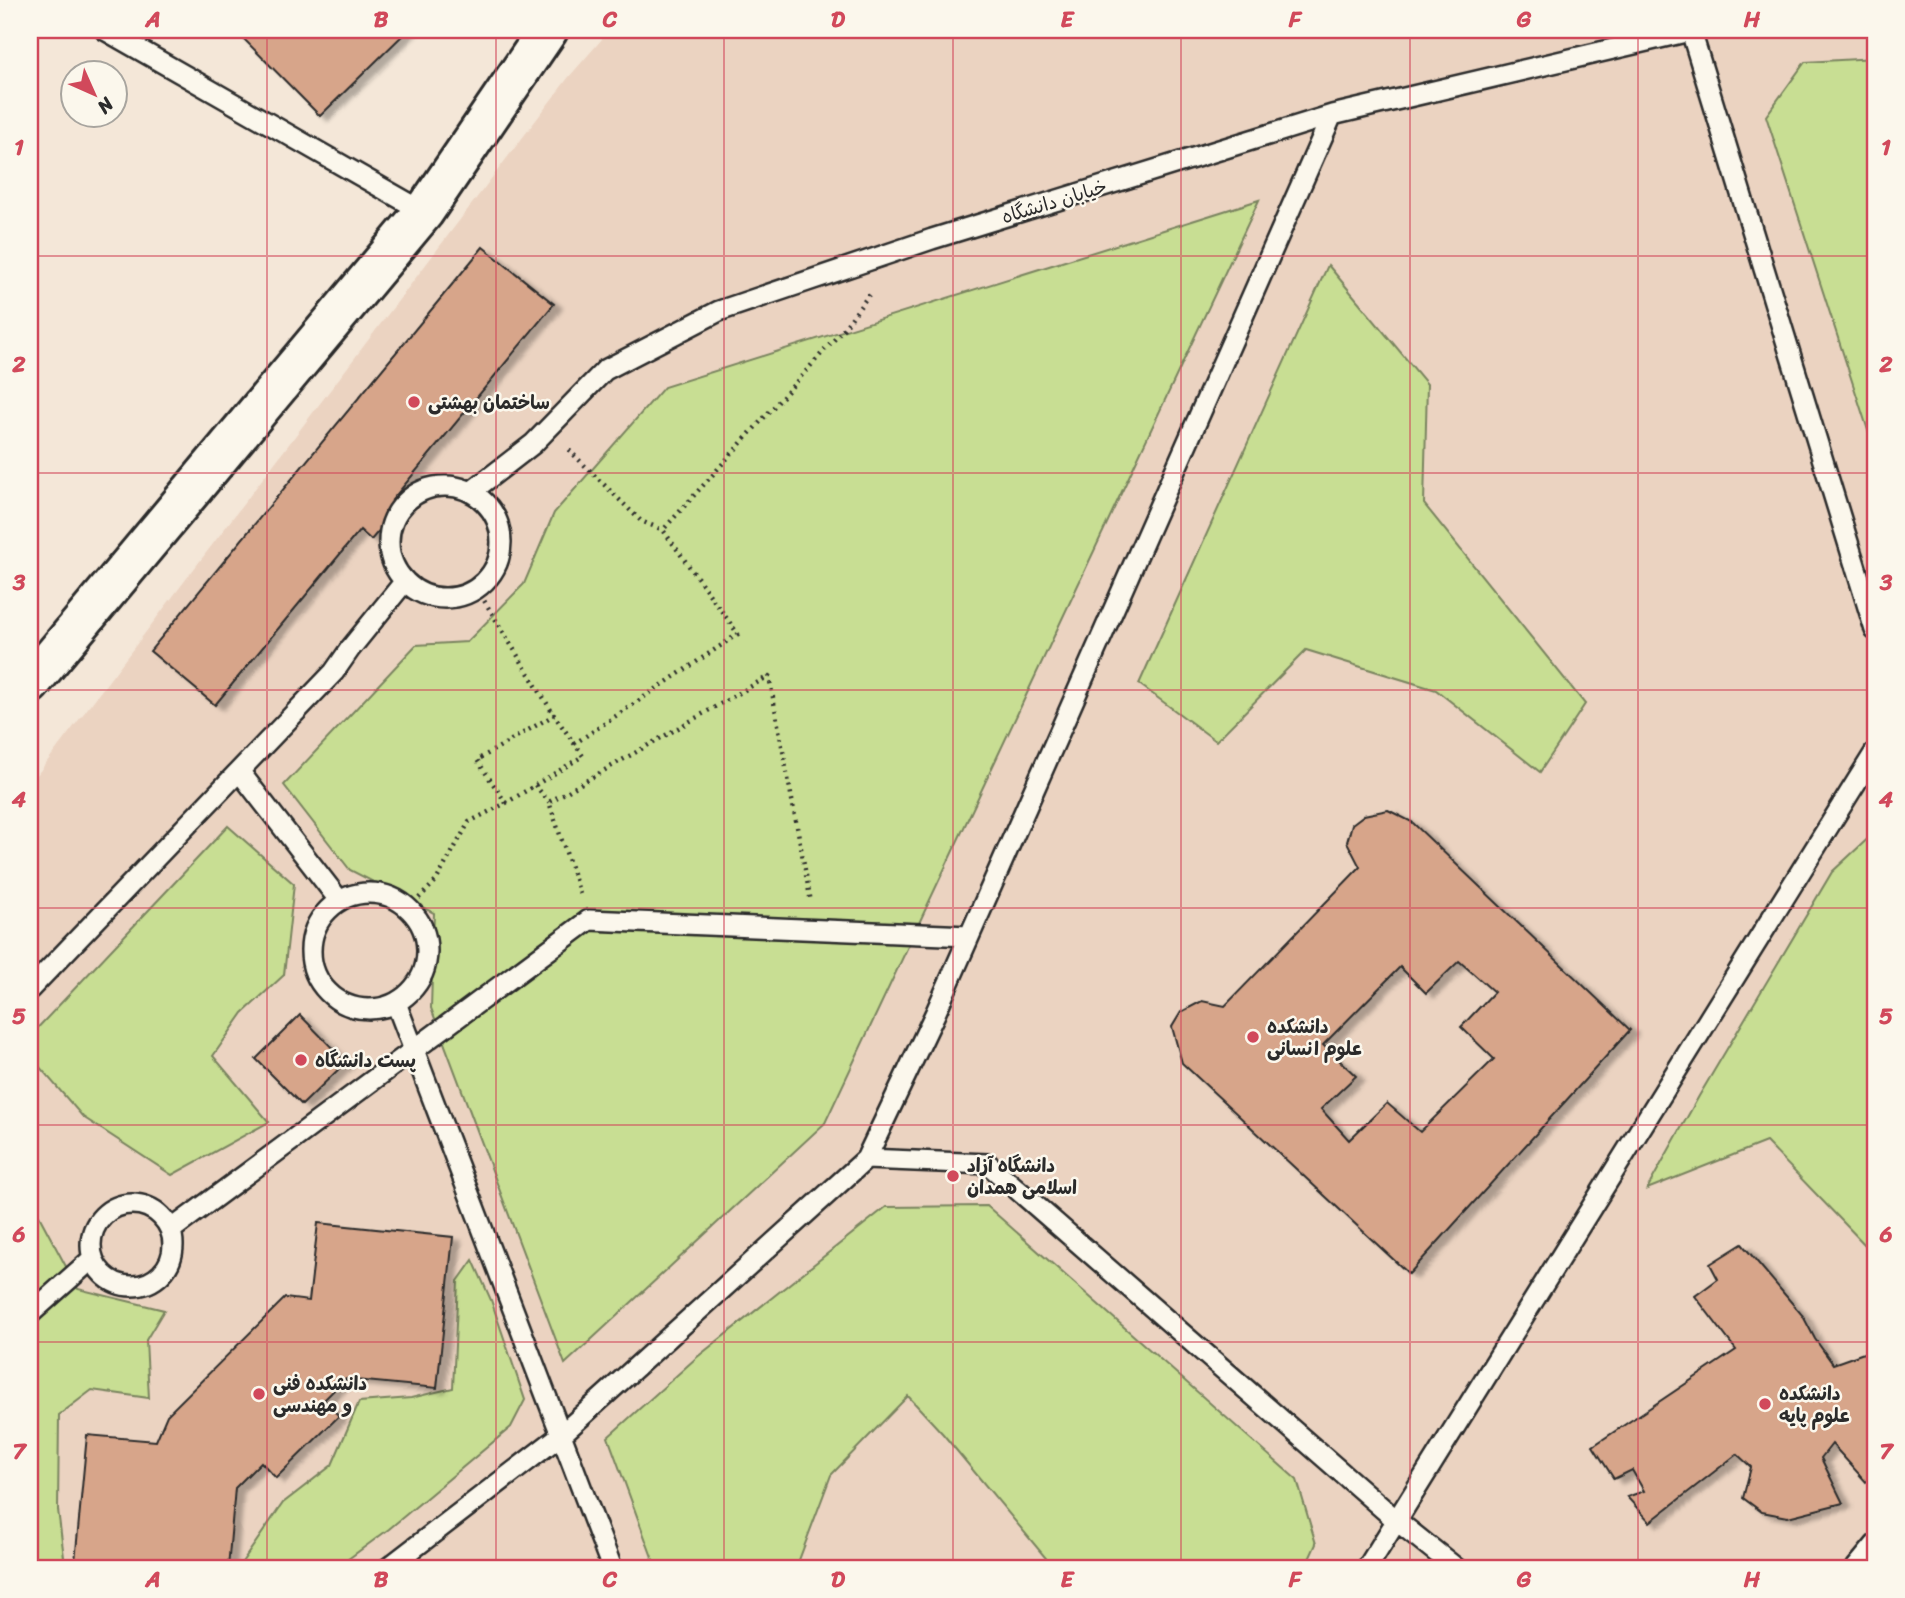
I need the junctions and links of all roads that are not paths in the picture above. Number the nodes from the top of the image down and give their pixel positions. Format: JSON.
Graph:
{"nodes":[{"id":1,"x":105,"y":30,"type":"edge"},
{"id":2,"x":548,"y":30,"type":"edge"},
{"id":3,"x":1692,"y":30,"type":"edge"},
{"id":4,"x":1332,"y":115,"type":"junction"},
{"id":5,"x":424,"y":212,"type":"junction"},
{"id":6,"x":471,"y":492,"type":"junction"},
{"id":7,"x":405,"y":581,"type":"junction"},
{"id":8,"x":1875,"y":629,"type":"edge"},
{"id":9,"x":30,"y":684,"type":"edge"},
{"id":10,"x":1875,"y":752,"type":"edge"},
{"id":11,"x":239,"y":771,"type":"junction"},
{"id":12,"x":339,"y":900,"type":"junction"},
{"id":13,"x":969,"y":936,"type":"junction"},
{"id":14,"x":30,"y":989,"type":"edge"},
{"id":15,"x":396,"y":1003,"type":"junction"},
{"id":16,"x":414,"y":1050,"type":"junction"},
{"id":17,"x":866,"y":1159,"type":"junction"},
{"id":18,"x":171,"y":1230,"type":"junction"},
{"id":19,"x":93,"y":1258,"type":"junction"},
{"id":20,"x":30,"y":1314,"type":"edge"},
{"id":21,"x":561,"y":1435,"type":"junction"},
{"id":22,"x":1396,"y":1520,"type":"junction"},
{"id":23,"x":1875,"y":1545,"type":"edge"},
{"id":24,"x":388,"y":1568,"type":"edge"},
{"id":25,"x":612,"y":1568,"type":"edge"},
{"id":26,"x":1367,"y":1568,"type":"edge"},
{"id":27,"x":1456,"y":1568,"type":"edge"},
{"id":28,"x":1856,"y":1568,"type":"edge"}],
"edges":[{"from":1,"to":5,"type":"lane"},
{"from":2,"to":5,"type":"street"},
{"from":3,"to":4,"type":"lane","name":"خیابان دانشگاه"},
{"from":3,"to":8,"type":"lane"},
{"from":4,"to":6,"type":"lane","name":"خیابان دانشگاه"},
{"from":4,"to":13,"type":"lane"},
{"from":5,"to":9,"type":"street"},
{"from":6,"to":7,"type":"lane"},
{"from":6,"to":7,"type":"lane"},
{"from":7,"to":11,"type":"lane"},
{"from":10,"to":22,"type":"lane"},
{"from":11,"to":12,"type":"lane"},
{"from":11,"to":14,"type":"lane"},
{"from":12,"to":15,"type":"lane"},
{"from":12,"to":15,"type":"lane"},
{"from":13,"to":16,"type":"lane"},
{"from":13,"to":17,"type":"lane"},
{"from":15,"to":16,"type":"lane"},
{"from":16,"to":18,"type":"lane"},
{"from":16,"to":21,"type":"lane"},
{"from":17,"to":21,"type":"lane"},
{"from":17,"to":22,"type":"lane"},
{"from":18,"to":19,"type":"lane"},
{"from":18,"to":19,"type":"lane"},
{"from":19,"to":20,"type":"lane"},
{"from":21,"to":24,"type":"lane"},
{"from":21,"to":25,"type":"lane"},
{"from":22,"to":26,"type":"lane"},
{"from":22,"to":27,"type":"lane"},
{"from":23,"to":28,"type":"lane"}]}
